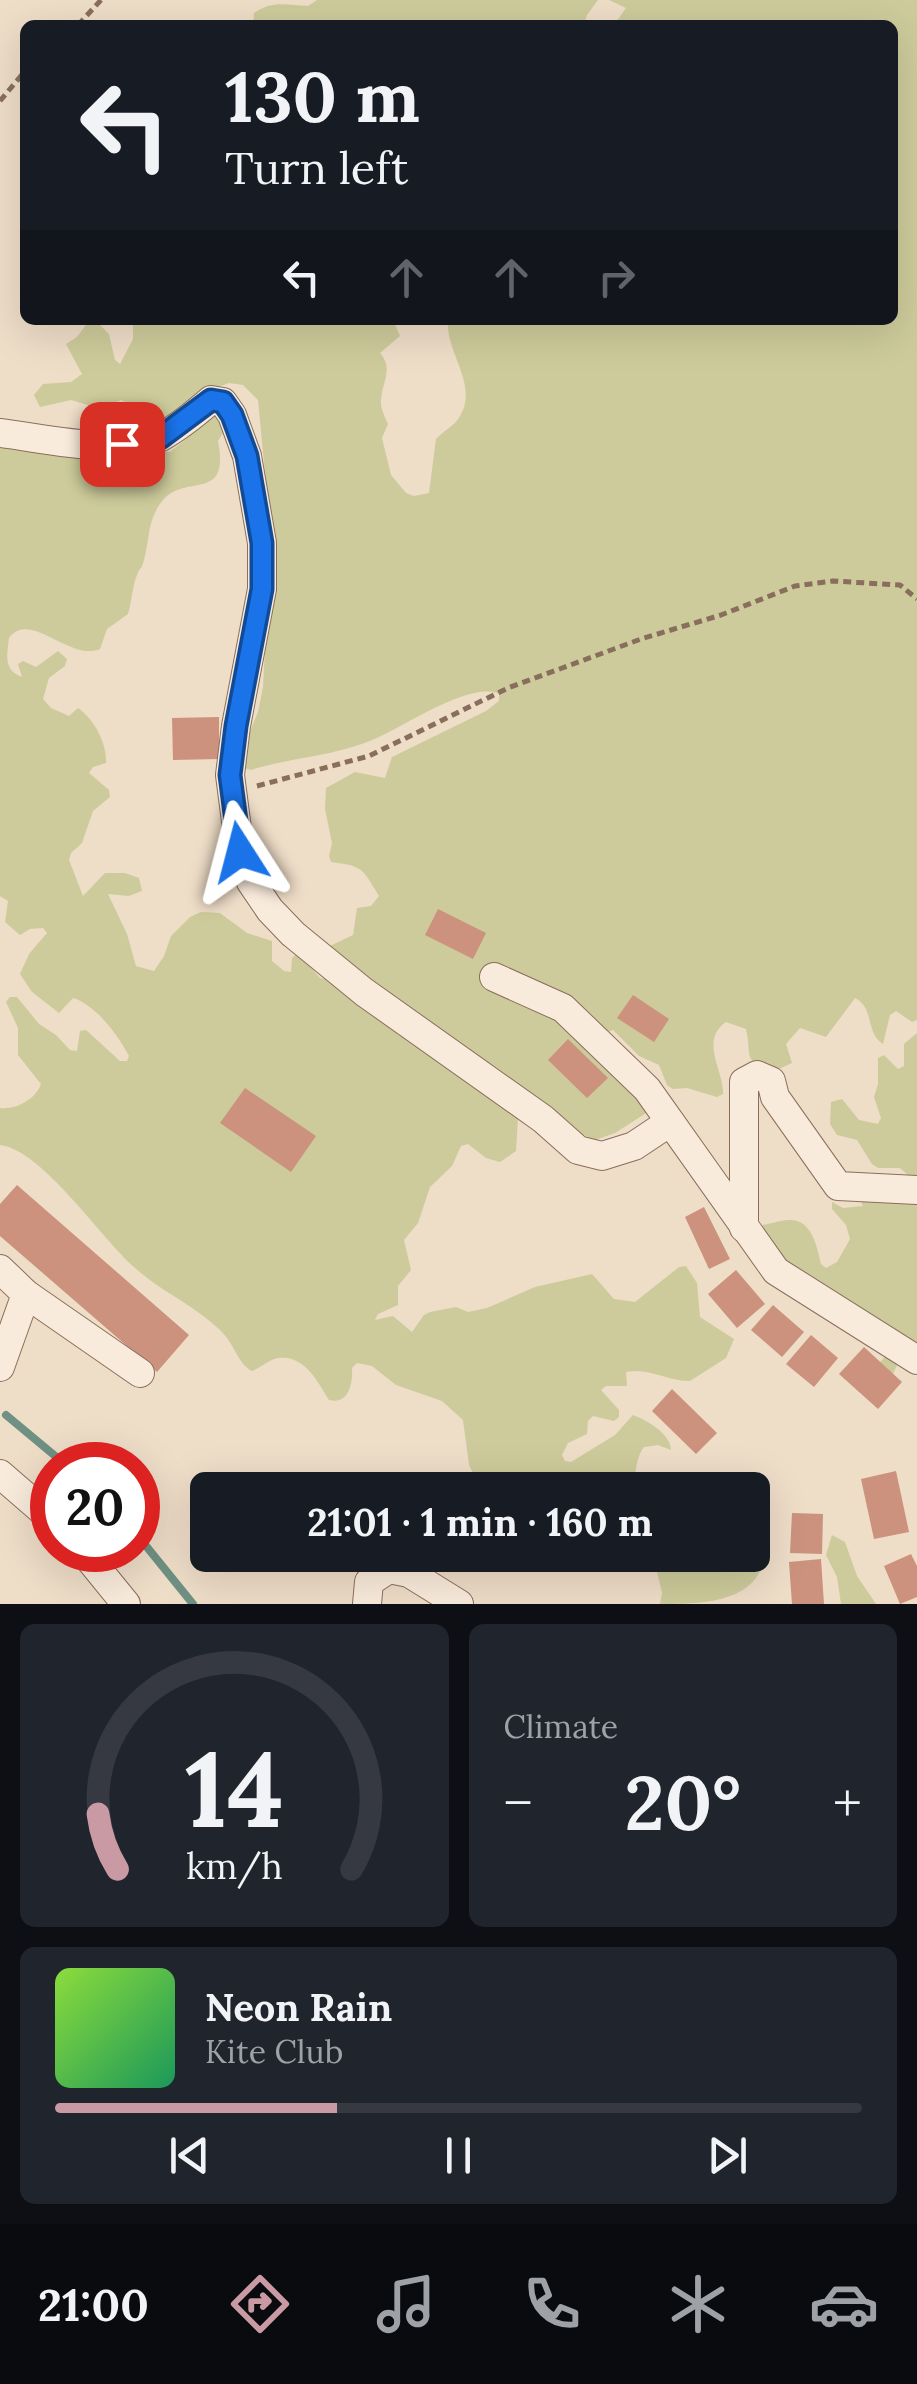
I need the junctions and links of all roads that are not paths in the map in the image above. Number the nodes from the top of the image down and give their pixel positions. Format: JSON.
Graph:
{"nodes":[{"id":1,"x":0,"y":432,"type":"edge"},
{"id":2,"x":494,"y":977,"type":"dead end"},
{"id":3,"x":670,"y":1122,"type":"junction"},
{"id":4,"x":917,"y":1190,"type":"edge"},
{"id":5,"x":744,"y":1228,"type":"junction"},
{"id":6,"x":0,"y":1269,"type":"edge"},
{"id":7,"x":26,"y":1294,"type":"junction"},
{"id":8,"x":917,"y":1360,"type":"edge"},
{"id":9,"x":0,"y":1367,"type":"edge"},
{"id":10,"x":140,"y":1373,"type":"dead end"},
{"id":11,"x":0,"y":1474,"type":"edge"},
{"id":12,"x":30,"y":1500,"type":"edge"},
{"id":13,"x":100,"y":1572,"type":"edge"},
{"id":14,"x":126,"y":1604,"type":"edge"},
{"id":15,"x":368,"y":1604,"type":"edge"},
{"id":16,"x":460,"y":1604,"type":"edge"}],
"edges":[{"from":1,"to":3,"type":"street"},
{"from":2,"to":3,"type":"street"},
{"from":3,"to":5,"type":"street"},
{"from":4,"to":5,"type":"street"},
{"from":5,"to":8,"type":"street"},
{"from":6,"to":7,"type":"street"},
{"from":7,"to":9,"type":"street"},
{"from":7,"to":10,"type":"street"},
{"from":11,"to":12,"type":"street"},
{"from":13,"to":14,"type":"street"},
{"from":15,"to":16,"type":"street"}]}
